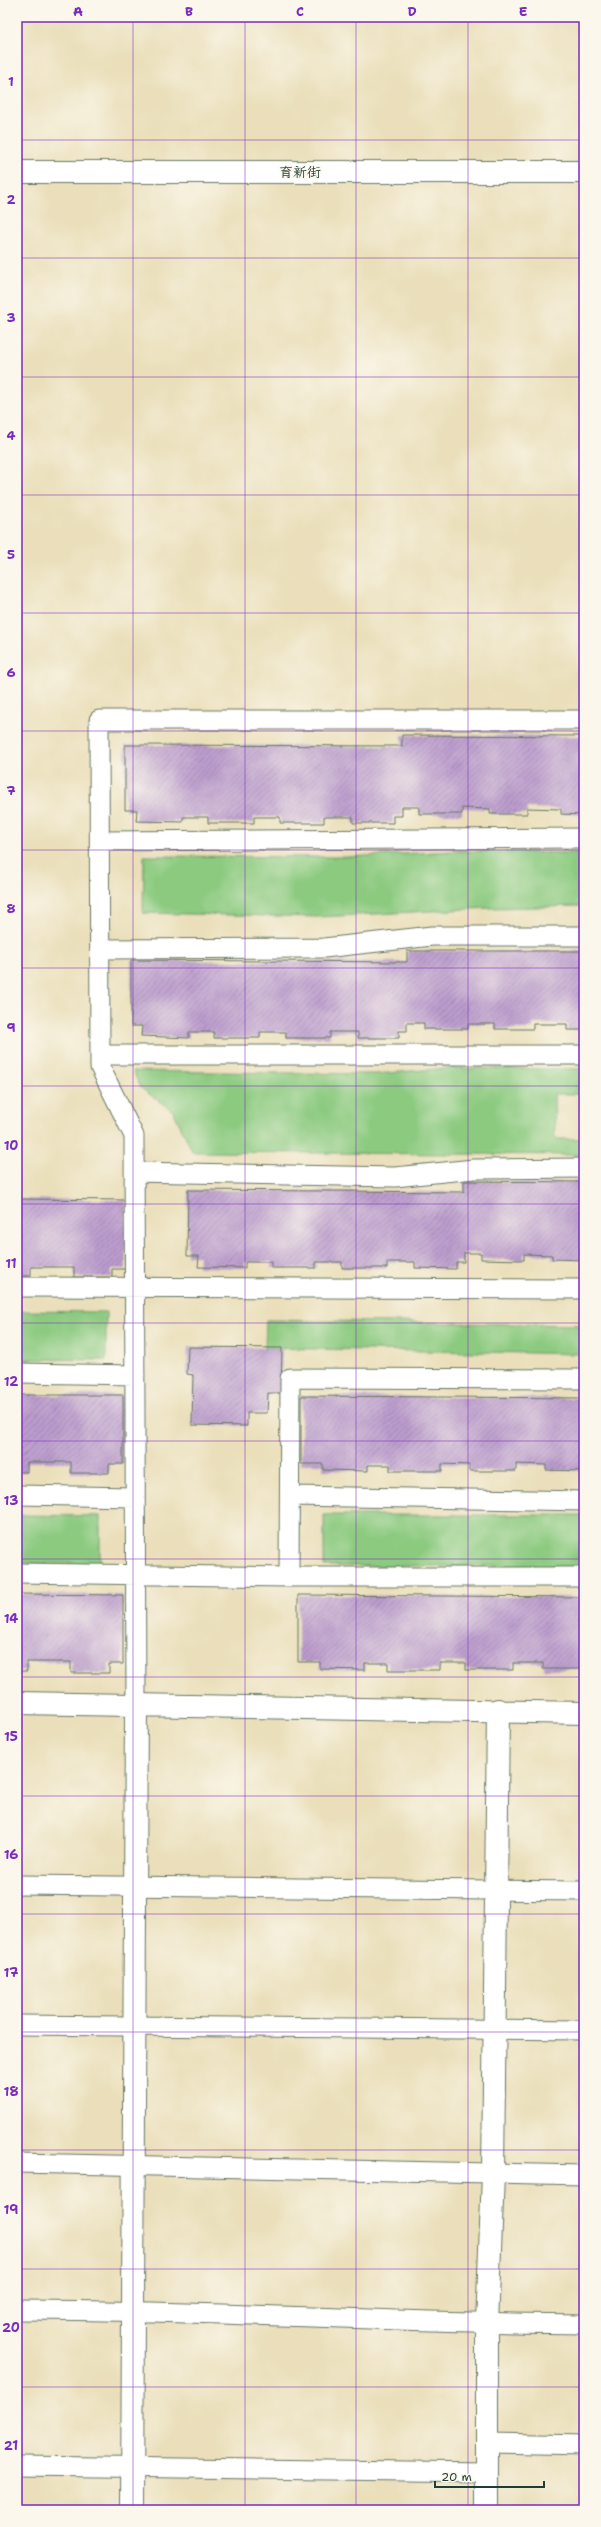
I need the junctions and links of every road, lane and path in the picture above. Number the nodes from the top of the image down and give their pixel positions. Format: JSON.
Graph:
{"nodes":[{"id":1,"x":17,"y":172,"type":"edge"},
{"id":2,"x":584,"y":172,"type":"edge"},
{"id":3,"x":584,"y":720,"type":"edge"},
{"id":4,"x":584,"y":838,"type":"edge"},
{"id":5,"x":100,"y":841,"type":"junction"},
{"id":6,"x":584,"y":936,"type":"edge"},
{"id":7,"x":100,"y":949,"type":"junction"},
{"id":8,"x":100,"y":1054,"type":"junction"},
{"id":9,"x":584,"y":1054,"type":"edge"},
{"id":10,"x":584,"y":1168,"type":"edge"},
{"id":11,"x":134,"y":1172,"type":"junction"},
{"id":12,"x":17,"y":1287,"type":"edge"},
{"id":13,"x":134,"y":1289,"type":"junction"},
{"id":14,"x":584,"y":1290,"type":"edge"},
{"id":15,"x":17,"y":1373,"type":"edge"},
{"id":16,"x":135,"y":1375,"type":"junction"},
{"id":17,"x":584,"y":1379,"type":"edge"},
{"id":18,"x":17,"y":1495,"type":"edge"},
{"id":19,"x":290,"y":1496,"type":"junction"},
{"id":20,"x":135,"y":1497,"type":"junction"},
{"id":21,"x":584,"y":1501,"type":"edge"},
{"id":22,"x":17,"y":1573,"type":"edge"},
{"id":23,"x":135,"y":1576,"type":"junction"},
{"id":24,"x":289,"y":1577,"type":"junction"},
{"id":25,"x":584,"y":1577,"type":"edge"},
{"id":26,"x":17,"y":1703,"type":"edge"},
{"id":27,"x":136,"y":1705,"type":"junction"},
{"id":28,"x":498,"y":1710,"type":"junction"},
{"id":29,"x":584,"y":1713,"type":"edge"},
{"id":30,"x":17,"y":1885,"type":"edge"},
{"id":31,"x":135,"y":1885,"type":"junction"},
{"id":32,"x":496,"y":1889,"type":"junction"},
{"id":33,"x":584,"y":1891,"type":"edge"},
{"id":34,"x":134,"y":2024,"type":"junction"},
{"id":35,"x":17,"y":2025,"type":"edge"},
{"id":36,"x":495,"y":2028,"type":"junction"},
{"id":37,"x":584,"y":2030,"type":"edge"},
{"id":38,"x":17,"y":2163,"type":"edge"},
{"id":39,"x":133,"y":2166,"type":"junction"},
{"id":40,"x":493,"y":2175,"type":"junction"},
{"id":41,"x":584,"y":2175,"type":"edge"},
{"id":42,"x":17,"y":2310,"type":"edge"},
{"id":43,"x":133,"y":2310,"type":"junction"},
{"id":44,"x":487,"y":2324,"type":"junction"},
{"id":45,"x":584,"y":2324,"type":"edge"},
{"id":46,"x":487,"y":2443,"type":"junction"},
{"id":47,"x":584,"y":2445,"type":"edge"},
{"id":48,"x":17,"y":2466,"type":"edge"},
{"id":49,"x":132,"y":2468,"type":"junction"},
{"id":50,"x":487,"y":2472,"type":"junction"},
{"id":51,"x":132,"y":2510,"type":"edge"},
{"id":52,"x":487,"y":2510,"type":"edge"}],
"edges":[{"from":1,"to":2,"type":"street","name":"育新街"},
{"from":3,"to":5,"type":"lane"},
{"from":4,"to":5,"type":"lane"},
{"from":5,"to":7,"type":"lane"},
{"from":6,"to":7,"type":"lane"},
{"from":7,"to":8,"type":"lane"},
{"from":8,"to":9,"type":"lane"},
{"from":8,"to":11,"type":"lane"},
{"from":10,"to":11,"type":"lane"},
{"from":11,"to":13,"type":"lane"},
{"from":12,"to":13,"type":"lane"},
{"from":13,"to":14,"type":"lane"},
{"from":13,"to":16,"type":"lane"},
{"from":15,"to":16,"type":"lane"},
{"from":16,"to":20,"type":"lane"},
{"from":17,"to":19,"type":"lane"},
{"from":18,"to":20,"type":"lane"},
{"from":19,"to":21,"type":"lane"},
{"from":19,"to":24,"type":"lane"},
{"from":20,"to":23,"type":"lane"},
{"from":22,"to":23,"type":"lane"},
{"from":23,"to":24,"type":"lane"},
{"from":23,"to":27,"type":"lane"},
{"from":24,"to":25,"type":"lane"},
{"from":26,"to":27,"type":"street"},
{"from":27,"to":28,"type":"street"},
{"from":27,"to":31,"type":"street"},
{"from":28,"to":29,"type":"street"},
{"from":28,"to":32,"type":"street"},
{"from":30,"to":31,"type":"lane"},
{"from":31,"to":32,"type":"lane"},
{"from":31,"to":34,"type":"street"},
{"from":32,"to":33,"type":"lane"},
{"from":32,"to":36,"type":"street"},
{"from":34,"to":35,"type":"lane"},
{"from":34,"to":36,"type":"lane"},
{"from":34,"to":39,"type":"street"},
{"from":36,"to":37,"type":"lane"},
{"from":36,"to":40,"type":"street"},
{"from":38,"to":39,"type":"lane"},
{"from":39,"to":40,"type":"lane"},
{"from":39,"to":43,"type":"street"},
{"from":40,"to":41,"type":"lane"},
{"from":40,"to":44,"type":"street"},
{"from":42,"to":43,"type":"lane"},
{"from":43,"to":44,"type":"lane"},
{"from":43,"to":49,"type":"street"},
{"from":44,"to":45,"type":"lane"},
{"from":44,"to":46,"type":"street"},
{"from":46,"to":47,"type":"lane"},
{"from":46,"to":50,"type":"street"},
{"from":48,"to":49,"type":"lane"},
{"from":49,"to":50,"type":"lane"},
{"from":49,"to":51,"type":"street"},
{"from":50,"to":52,"type":"street"}]}
